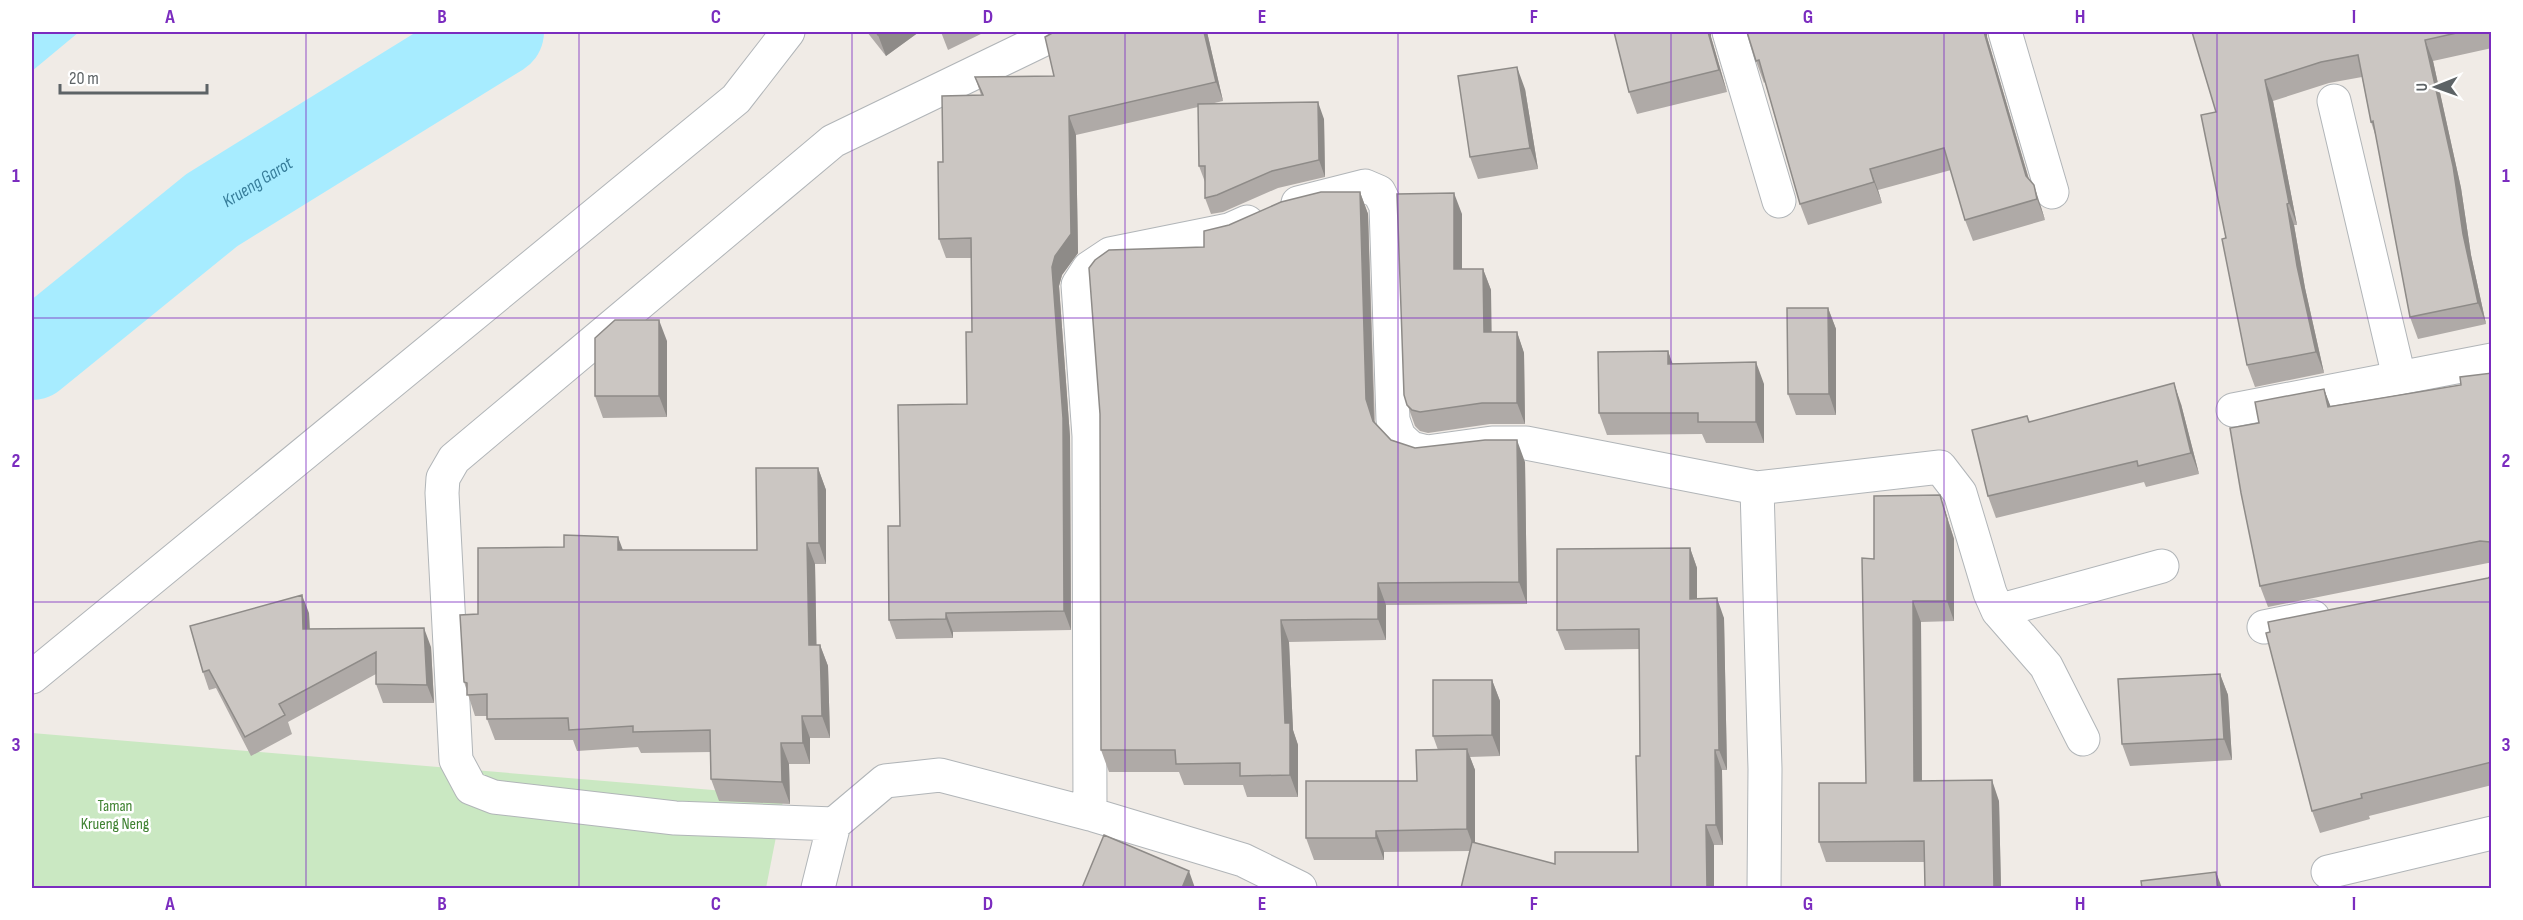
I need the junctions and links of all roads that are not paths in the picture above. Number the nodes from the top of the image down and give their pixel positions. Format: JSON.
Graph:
{"nodes":[{"id":1,"x":788,"y":32,"type":"edge"},
{"id":2,"x":1059,"y":32,"type":"edge"},
{"id":3,"x":1729,"y":32,"type":"edge"},
{"id":4,"x":2005,"y":32,"type":"edge"},
{"id":5,"x":2334,"y":101,"type":"dead end"},
{"id":6,"x":2052,"y":192,"type":"dead end"},
{"id":7,"x":1779,"y":201,"type":"dead end"},
{"id":8,"x":2492,"y":360,"type":"edge"},
{"id":9,"x":2399,"y":377,"type":"junction"},
{"id":10,"x":2233,"y":410,"type":"dead end"},
{"id":11,"x":1757,"y":488,"type":"junction"},
{"id":12,"x":2162,"y":566,"type":"dead end"},
{"id":13,"x":1998,"y":611,"type":"junction"},
{"id":14,"x":2344,"y":611,"type":"edge"},
{"id":15,"x":2264,"y":627,"type":"dead end"},
{"id":16,"x":32,"y":677,"type":"edge"},
{"id":17,"x":2083,"y":739,"type":"dead end"},
{"id":18,"x":1090,"y":814,"type":"junction"},
{"id":19,"x":834,"y":824,"type":"junction"},
{"id":20,"x":2492,"y":833,"type":"edge"},
{"id":21,"x":2328,"y":872,"type":"dead end"},
{"id":22,"x":818,"y":888,"type":"edge"},
{"id":23,"x":1300,"y":888,"type":"edge"},
{"id":24,"x":1764,"y":888,"type":"edge"}],
"edges":[{"from":1,"to":16,"type":"street"},
{"from":2,"to":19,"type":"street"},
{"from":3,"to":7,"type":"street"},
{"from":4,"to":6,"type":"street"},
{"from":5,"to":9,"type":"street"},
{"from":8,"to":9,"type":"street"},
{"from":9,"to":10,"type":"street"},
{"from":11,"to":13,"type":"street"},
{"from":11,"to":18,"type":"street"},
{"from":11,"to":24,"type":"street"},
{"from":12,"to":13,"type":"street"},
{"from":13,"to":17,"type":"street"},
{"from":14,"to":15,"type":"street"},
{"from":18,"to":19,"type":"street"},
{"from":18,"to":23,"type":"street"},
{"from":19,"to":22,"type":"street"},
{"from":20,"to":21,"type":"street"}]}
